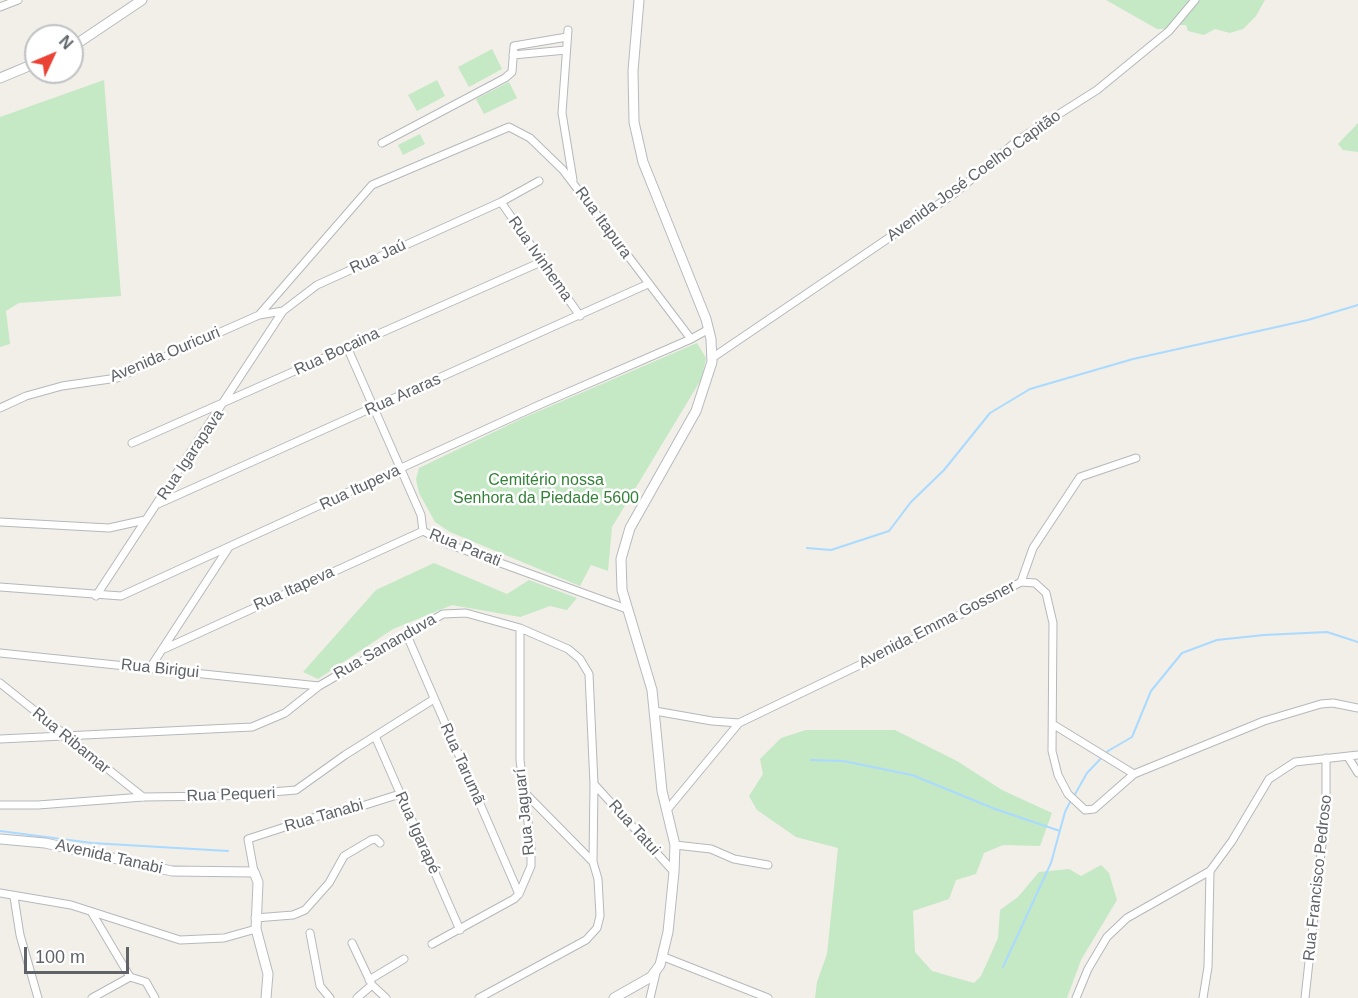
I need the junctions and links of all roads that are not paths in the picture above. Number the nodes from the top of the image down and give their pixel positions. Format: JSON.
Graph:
{"nodes":[{"id":1,"x":18,"y":0,"type":"edge"},
{"id":2,"x":142,"y":0,"type":"edge"},
{"id":3,"x":639,"y":0,"type":"edge"},
{"id":4,"x":1195,"y":0,"type":"edge"},
{"id":5,"x":0,"y":7,"type":"edge"},
{"id":6,"x":84,"y":39,"type":"edge"},
{"id":7,"x":566,"y":50,"type":"junction"},
{"id":8,"x":513,"y":56,"type":"junction"},
{"id":9,"x":24,"y":68,"type":"edge"},
{"id":10,"x":0,"y":78,"type":"edge"},
{"id":11,"x":382,"y":143,"type":"dead end"},
{"id":12,"x":539,"y":181,"type":"dead end"},
{"id":13,"x":574,"y":183,"type":"junction"},
{"id":14,"x":501,"y":202,"type":"junction"},
{"id":15,"x":541,"y":262,"type":"junction"},
{"id":16,"x":648,"y":284,"type":"junction"},
{"id":17,"x":283,"y":312,"type":"junction"},
{"id":18,"x":259,"y":315,"type":"junction"},
{"id":19,"x":580,"y":316,"type":"junction"},
{"id":20,"x":709,"y":329,"type":"junction"},
{"id":21,"x":692,"y":339,"type":"junction"},
{"id":22,"x":347,"y":347,"type":"junction"},
{"id":23,"x":712,"y":358,"type":"junction"},
{"id":24,"x":225,"y":404,"type":"junction"},
{"id":25,"x":0,"y":408,"type":"edge"},
{"id":26,"x":373,"y":408,"type":"junction"},
{"id":27,"x":132,"y":443,"type":"dead end"},
{"id":28,"x":1136,"y":458,"type":"dead end"},
{"id":29,"x":402,"y":469,"type":"junction"},
{"id":30,"x":158,"y":504,"type":"junction"},
{"id":31,"x":146,"y":520,"type":"junction"},
{"id":32,"x":0,"y":522,"type":"edge"},
{"id":33,"x":423,"y":531,"type":"junction"},
{"id":34,"x":230,"y":547,"type":"junction"},
{"id":35,"x":1021,"y":582,"type":"junction"},
{"id":36,"x":0,"y":587,"type":"edge"},
{"id":37,"x":96,"y":596,"type":"junction"},
{"id":38,"x":627,"y":609,"type":"junction"},
{"id":39,"x":520,"y":628,"type":"junction"},
{"id":40,"x":406,"y":633,"type":"junction"},
{"id":41,"x":164,"y":649,"type":"junction"},
{"id":42,"x":0,"y":653,"type":"edge"},
{"id":43,"x":150,"y":668,"type":"junction"},
{"id":44,"x":0,"y":683,"type":"edge"},
{"id":45,"x":319,"y":686,"type":"junction"},
{"id":46,"x":434,"y":699,"type":"junction"},
{"id":47,"x":1358,"y":708,"type":"edge"},
{"id":48,"x":654,"y":711,"type":"junction"},
{"id":49,"x":739,"y":723,"type":"junction"},
{"id":50,"x":1054,"y":725,"type":"junction"},
{"id":51,"x":375,"y":736,"type":"junction"},
{"id":52,"x":65,"y":737,"type":"junction"},
{"id":53,"x":0,"y":739,"type":"edge"},
{"id":54,"x":1358,"y":755,"type":"edge"},
{"id":55,"x":1348,"y":757,"type":"junction"},
{"id":56,"x":1326,"y":758,"type":"junction"},
{"id":57,"x":1358,"y":773,"type":"edge"},
{"id":58,"x":1134,"y":774,"type":"junction"},
{"id":59,"x":594,"y":784,"type":"junction"},
{"id":60,"x":525,"y":793,"type":"junction"},
{"id":61,"x":400,"y":794,"type":"junction"},
{"id":62,"x":143,"y":797,"type":"junction"},
{"id":63,"x":0,"y":805,"type":"edge"},
{"id":64,"x":667,"y":810,"type":"junction"},
{"id":65,"x":0,"y":839,"type":"edge"},
{"id":66,"x":380,"y":843,"type":"dead end"},
{"id":67,"x":675,"y":845,"type":"junction"},
{"id":68,"x":593,"y":862,"type":"junction"},
{"id":69,"x":768,"y":865,"type":"dead end"},
{"id":70,"x":1210,"y":871,"type":"junction"},
{"id":71,"x":254,"y":872,"type":"junction"},
{"id":72,"x":674,"y":872,"type":"junction"},
{"id":73,"x":0,"y":893,"type":"edge"},
{"id":74,"x":519,"y":894,"type":"junction"},
{"id":75,"x":14,"y":897,"type":"junction"},
{"id":76,"x":92,"y":912,"type":"junction"},
{"id":77,"x":255,"y":918,"type":"junction"},
{"id":78,"x":256,"y":929,"type":"junction"},
{"id":79,"x":460,"y":930,"type":"junction"},
{"id":80,"x":310,"y":933,"type":"dead end"},
{"id":81,"x":351,"y":943,"type":"dead end"},
{"id":82,"x":432,"y":944,"type":"dead end"},
{"id":83,"x":664,"y":957,"type":"junction"},
{"id":84,"x":404,"y":959,"type":"dead end"},
{"id":85,"x":657,"y":971,"type":"junction"},
{"id":86,"x":130,"y":977,"type":"junction"},
{"id":87,"x":370,"y":982,"type":"junction"},
{"id":88,"x":39,"y":998,"type":"edge"},
{"id":89,"x":92,"y":998,"type":"edge"},
{"id":90,"x":155,"y":998,"type":"edge"},
{"id":91,"x":266,"y":998,"type":"edge"},
{"id":92,"x":330,"y":998,"type":"edge"},
{"id":93,"x":357,"y":998,"type":"edge"},
{"id":94,"x":386,"y":998,"type":"edge"},
{"id":95,"x":479,"y":998,"type":"edge"},
{"id":96,"x":614,"y":998,"type":"edge"},
{"id":97,"x":650,"y":998,"type":"edge"},
{"id":98,"x":768,"y":998,"type":"edge"},
{"id":99,"x":1076,"y":998,"type":"edge"},
{"id":100,"x":1203,"y":998,"type":"edge"},
{"id":101,"x":1305,"y":998,"type":"edge"}],
"edges":[{"from":1,"to":5,"type":"street"},
{"from":2,"to":6,"type":"main road"},
{"from":3,"to":20,"type":"main road"},
{"from":4,"to":23,"type":"street","name":"Avenida José Coelho Capitão"},
{"from":7,"to":8,"type":"street"},
{"from":7,"to":8,"type":"street"},
{"from":7,"to":13,"type":"street"},
{"from":8,"to":11,"type":"street"},
{"from":9,"to":10,"type":"main road"},
{"from":12,"to":14,"type":"street","name":"Rua Jaú"},
{"from":13,"to":16,"type":"street","name":"Rua Itapura"},
{"from":13,"to":18,"type":"street","name":"Rua Itapura"},
{"from":14,"to":15,"type":"street","name":"Rua Ivinhema"},
{"from":14,"to":17,"type":"street","name":"Rua Jaú"},
{"from":15,"to":19,"type":"street","name":"Rua Ivinhema"},
{"from":15,"to":22,"type":"street","name":"Rua Bocaina"},
{"from":16,"to":19,"type":"street","name":"Rua Araras"},
{"from":16,"to":21,"type":"street","name":"Rua Itapura"},
{"from":17,"to":18,"type":"street"},
{"from":17,"to":24,"type":"street","name":"Rua Igarapava"},
{"from":18,"to":25,"type":"street","name":"Avenida Ouricuri"},
{"from":19,"to":26,"type":"street","name":"Rua Araras"},
{"from":20,"to":21,"type":"street","name":"Rua Itupeva"},
{"from":20,"to":23,"type":"main road"},
{"from":21,"to":29,"type":"street","name":"Rua Itupeva"},
{"from":22,"to":24,"type":"street","name":"Rua Bocaina"},
{"from":22,"to":26,"type":"street","name":"Rua Parati"},
{"from":23,"to":38,"type":"main road"},
{"from":24,"to":27,"type":"street","name":"Rua Bocaina"},
{"from":24,"to":30,"type":"street","name":"Rua Igarapava"},
{"from":26,"to":29,"type":"street","name":"Rua Parati"},
{"from":26,"to":30,"type":"street","name":"Rua Araras"},
{"from":28,"to":35,"type":"street"},
{"from":29,"to":33,"type":"street","name":"Rua Parati"},
{"from":29,"to":34,"type":"street","name":"Rua Itupeva"},
{"from":30,"to":31,"type":"street","name":"Rua Igarapava"},
{"from":31,"to":32,"type":"street"},
{"from":31,"to":37,"type":"street","name":"Rua Igarapava"},
{"from":33,"to":38,"type":"street","name":"Rua Parati"},
{"from":33,"to":41,"type":"street","name":"Rua Itapeva"},
{"from":34,"to":37,"type":"street","name":"Rua Itupeva"},
{"from":34,"to":41,"type":"street"},
{"from":35,"to":49,"type":"street","name":"Avenida Emma Gossner"},
{"from":35,"to":50,"type":"street","name":"Avenida Emma Gossner"},
{"from":36,"to":37,"type":"street","name":"Rua Itupeva"},
{"from":38,"to":48,"type":"main road"},
{"from":39,"to":40,"type":"street","name":"Rua Sananduva"},
{"from":39,"to":59,"type":"street","name":"Rua Sananduva"},
{"from":39,"to":60,"type":"street","name":"Rua Jaguarí"},
{"from":40,"to":45,"type":"street","name":"Rua Sananduva"},
{"from":40,"to":46,"type":"street","name":"Rua Tarumã"},
{"from":41,"to":43,"type":"street"},
{"from":42,"to":43,"type":"street","name":"Rua Birigui"},
{"from":43,"to":45,"type":"street","name":"Rua Birigui"},
{"from":44,"to":52,"type":"street","name":"Rua Ribamar"},
{"from":45,"to":52,"type":"street","name":"Rua Sananduva"},
{"from":46,"to":51,"type":"street","name":"Rua Pequeri"},
{"from":46,"to":74,"type":"street","name":"Rua Tarumã"},
{"from":47,"to":58,"type":"street","name":"Avenida Emma Gossner"},
{"from":48,"to":49,"type":"street"},
{"from":48,"to":64,"type":"main road"},
{"from":49,"to":64,"type":"street","name":"Avenida Emma Gossner"},
{"from":50,"to":58,"type":"street"},
{"from":50,"to":58,"type":"street","name":"Avenida Emma Gossner"},
{"from":51,"to":61,"type":"street","name":"Rua Igarapé"},
{"from":51,"to":62,"type":"street","name":"Rua Pequeri"},
{"from":52,"to":53,"type":"street","name":"Rua Sananduva"},
{"from":52,"to":62,"type":"street","name":"Rua Ribamar"},
{"from":54,"to":55,"type":"street"},
{"from":55,"to":56,"type":"street"},
{"from":55,"to":57,"type":"street"},
{"from":56,"to":70,"type":"street"},
{"from":56,"to":101,"type":"street","name":"Rua Francisco Pedroso"},
{"from":59,"to":68,"type":"street","name":"Rua Sananduva"},
{"from":59,"to":72,"type":"street","name":"Rua Tatui"},
{"from":60,"to":68,"type":"street"},
{"from":60,"to":74,"type":"street","name":"Rua Jaguarí"},
{"from":61,"to":71,"type":"street","name":"Rua Tanabi"},
{"from":61,"to":79,"type":"street","name":"Rua Igarapé"},
{"from":62,"to":63,"type":"street","name":"Rua Pequeri"},
{"from":64,"to":67,"type":"main road"},
{"from":65,"to":71,"type":"main road","name":"Avenida Tanabi"},
{"from":66,"to":77,"type":"street"},
{"from":67,"to":69,"type":"street"},
{"from":67,"to":72,"type":"main road"},
{"from":68,"to":95,"type":"street","name":"Rua Sananduva"},
{"from":70,"to":99,"type":"street"},
{"from":70,"to":100,"type":"street"},
{"from":71,"to":77,"type":"main road"},
{"from":72,"to":83,"type":"main road"},
{"from":73,"to":75,"type":"street"},
{"from":74,"to":79,"type":"street"},
{"from":75,"to":76,"type":"street"},
{"from":75,"to":88,"type":"street"},
{"from":76,"to":78,"type":"street"},
{"from":76,"to":86,"type":"street"},
{"from":77,"to":78,"type":"main road"},
{"from":78,"to":91,"type":"main road"},
{"from":79,"to":82,"type":"street"},
{"from":80,"to":92,"type":"street"},
{"from":81,"to":87,"type":"street"},
{"from":83,"to":85,"type":"main road"},
{"from":83,"to":98,"type":"street"},
{"from":84,"to":87,"type":"street"},
{"from":85,"to":96,"type":"main road"},
{"from":85,"to":97,"type":"street"},
{"from":86,"to":89,"type":"street"},
{"from":86,"to":90,"type":"street"},
{"from":87,"to":93,"type":"street"},
{"from":87,"to":94,"type":"street"}]}
